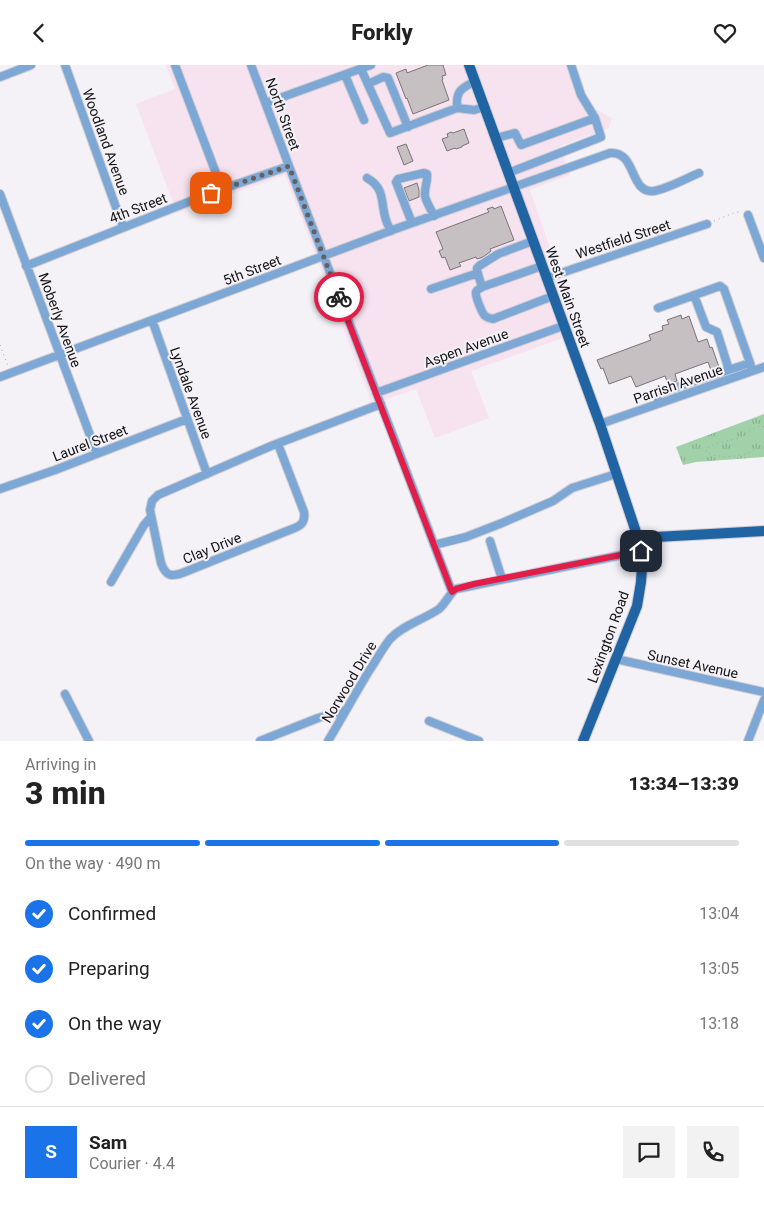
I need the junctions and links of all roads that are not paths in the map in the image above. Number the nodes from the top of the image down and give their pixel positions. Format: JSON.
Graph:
{"nodes":[{"id":1,"x":31,"y":65,"type":"edge"},
{"id":2,"x":64,"y":65,"type":"edge"},
{"id":3,"x":174,"y":65,"type":"edge"},
{"id":4,"x":251,"y":65,"type":"edge"},
{"id":5,"x":371,"y":65,"type":"edge"},
{"id":6,"x":470,"y":65,"type":"edge"},
{"id":7,"x":571,"y":65,"type":"edge"},
{"id":8,"x":358,"y":68,"type":"edge"},
{"id":9,"x":345,"y":75,"type":"junction"},
{"id":10,"x":0,"y":77,"type":"edge"},
{"id":11,"x":475,"y":81,"type":"junction"},
{"id":12,"x":368,"y":84,"type":"junction"},
{"id":13,"x":266,"y":103,"type":"junction"},
{"id":14,"x":485,"y":107,"type":"junction"},
{"id":15,"x":457,"y":108,"type":"junction"},
{"id":16,"x":595,"y":118,"type":"junction"},
{"id":17,"x":364,"y":120,"type":"dead end"},
{"id":18,"x":408,"y":127,"type":"junction"},
{"id":19,"x":496,"y":138,"type":"junction"},
{"id":20,"x":289,"y":166,"type":"junction"},
{"id":21,"x":508,"y":173,"type":"junction"},
{"id":22,"x":699,"y":173,"type":"dead end"},
{"id":23,"x":367,"y":177,"type":"dead end"},
{"id":24,"x":514,"y":187,"type":"junction"},
{"id":25,"x":222,"y":189,"type":"junction"},
{"id":26,"x":0,"y":194,"type":"edge"},
{"id":27,"x":434,"y":215,"type":"junction"},
{"id":28,"x":748,"y":215,"type":"road end"},
{"id":29,"x":412,"y":223,"type":"junction"},
{"id":30,"x":707,"y":225,"type":"road end"},
{"id":31,"x":123,"y":227,"type":"junction"},
{"id":32,"x":391,"y":231,"type":"junction"},
{"id":33,"x":533,"y":241,"type":"junction"},
{"id":34,"x":324,"y":256,"type":"junction"},
{"id":35,"x":764,"y":258,"type":"edge"},
{"id":36,"x":26,"y":265,"type":"junction"},
{"id":37,"x":542,"y":265,"type":"junction"},
{"id":38,"x":478,"y":273,"type":"junction"},
{"id":39,"x":546,"y":278,"type":"junction"},
{"id":40,"x":482,"y":287,"type":"junction"},
{"id":41,"x":431,"y":289,"type":"dead end"},
{"id":42,"x":694,"y":295,"type":"junction"},
{"id":43,"x":553,"y":297,"type":"junction"},
{"id":44,"x":658,"y":309,"type":"dead end"},
{"id":45,"x":152,"y":320,"type":"junction"},
{"id":46,"x":564,"y":326,"type":"junction"},
{"id":47,"x":60,"y":356,"type":"junction"},
{"id":48,"x":750,"y":363,"type":"junction"},
{"id":49,"x":764,"y":367,"type":"edge"},
{"id":50,"x":729,"y":369,"type":"junction"},
{"id":51,"x":753,"y":371,"type":"junction"},
{"id":52,"x":0,"y":377,"type":"edge"},
{"id":53,"x":376,"y":393,"type":"junction"},
{"id":54,"x":659,"y":403,"type":"junction"},
{"id":55,"x":381,"y":404,"type":"junction"},
{"id":56,"x":187,"y":419,"type":"junction"},
{"id":57,"x":600,"y":424,"type":"junction"},
{"id":58,"x":278,"y":444,"type":"junction"},
{"id":59,"x":97,"y":454,"type":"junction"},
{"id":60,"x":207,"y":474,"type":"junction"},
{"id":61,"x":616,"y":474,"type":"junction"},
{"id":62,"x":0,"y":489,"type":"edge"},
{"id":63,"x":151,"y":517,"type":"junction"},
{"id":64,"x":764,"y":531,"type":"edge"},
{"id":65,"x":638,"y":538,"type":"junction"},
{"id":66,"x":490,"y":541,"type":"dead end"},
{"id":67,"x":434,"y":545,"type":"junction"},
{"id":68,"x":641,"y":551,"type":"junction"},
{"id":69,"x":502,"y":579,"type":"junction"},
{"id":70,"x":111,"y":582,"type":"dead end"},
{"id":71,"x":452,"y":592,"type":"junction"},
{"id":72,"x":616,"y":659,"type":"junction"},
{"id":73,"x":764,"y":693,"type":"edge"},
{"id":74,"x":65,"y":694,"type":"dead end"},
{"id":75,"x":764,"y":700,"type":"edge"},
{"id":76,"x":346,"y":710,"type":"junction"},
{"id":77,"x":429,"y":721,"type":"dead end"},
{"id":78,"x":89,"y":741,"type":"edge"},
{"id":79,"x":260,"y":741,"type":"edge"},
{"id":80,"x":328,"y":741,"type":"edge"},
{"id":81,"x":480,"y":741,"type":"edge"},
{"id":82,"x":583,"y":741,"type":"edge"},
{"id":83,"x":748,"y":741,"type":"edge"}],
"edges":[{"from":1,"to":10,"type":"street"},
{"from":2,"to":31,"type":"street","name":"Woodland Avenue"},
{"from":3,"to":25,"type":"street"},
{"from":4,"to":13,"type":"street","name":"North Street"},
{"from":5,"to":8,"type":"street"},
{"from":6,"to":11,"type":"main road","name":"West Main Street"},
{"from":7,"to":16,"type":"street"},
{"from":8,"to":9,"type":"street"},
{"from":8,"to":12,"type":"street"},
{"from":9,"to":13,"type":"street"},
{"from":9,"to":17,"type":"street"},
{"from":11,"to":14,"type":"main road","name":"West Main Street"},
{"from":11,"to":15,"type":"street"},
{"from":12,"to":18,"type":"street"},
{"from":12,"to":18,"type":"street"},
{"from":13,"to":20,"type":"street","name":"North Street"},
{"from":14,"to":15,"type":"street"},
{"from":14,"to":19,"type":"main road","name":"West Main Street"},
{"from":15,"to":18,"type":"street"},
{"from":16,"to":19,"type":"street"},
{"from":16,"to":21,"type":"street"},
{"from":19,"to":21,"type":"main road","name":"West Main Street"},
{"from":20,"to":25,"type":"street","name":"4th Street"},
{"from":20,"to":34,"type":"street","name":"North Street"},
{"from":21,"to":24,"type":"main road","name":"West Main Street"},
{"from":22,"to":24,"type":"street","name":"5th Street"},
{"from":23,"to":32,"type":"street"},
{"from":24,"to":27,"type":"street","name":"5th Street"},
{"from":24,"to":33,"type":"main road","name":"West Main Street"},
{"from":25,"to":31,"type":"street","name":"4th Street"},
{"from":26,"to":36,"type":"street","name":"Moberly Avenue"},
{"from":27,"to":29,"type":"street","name":"5th Street"},
{"from":27,"to":29,"type":"street"},
{"from":28,"to":35,"type":"street"},
{"from":29,"to":32,"type":"street","name":"5th Street"},
{"from":30,"to":39,"type":"street","name":"Westfield Street"},
{"from":31,"to":36,"type":"street","name":"4th Street"},
{"from":32,"to":34,"type":"street","name":"5th Street"},
{"from":33,"to":37,"type":"main road","name":"West Main Street"},
{"from":33,"to":38,"type":"street"},
{"from":34,"to":45,"type":"street","name":"5th Street"},
{"from":34,"to":53,"type":"street","name":"North Street"},
{"from":36,"to":47,"type":"street","name":"Moberly Avenue"},
{"from":37,"to":39,"type":"main road","name":"West Main Street"},
{"from":37,"to":40,"type":"street"},
{"from":38,"to":40,"type":"street"},
{"from":38,"to":41,"type":"street"},
{"from":39,"to":43,"type":"main road","name":"West Main Street"},
{"from":40,"to":43,"type":"street"},
{"from":42,"to":44,"type":"street"},
{"from":42,"to":48,"type":"street"},
{"from":42,"to":50,"type":"street"},
{"from":43,"to":46,"type":"main road","name":"West Main Street"},
{"from":45,"to":47,"type":"street","name":"5th Street"},
{"from":45,"to":56,"type":"street","name":"Lyndale Avenue"},
{"from":46,"to":53,"type":"street","name":"Aspen Avenue"},
{"from":46,"to":57,"type":"main road","name":"West Main Street"},
{"from":47,"to":52,"type":"street","name":"5th Street"},
{"from":47,"to":59,"type":"street","name":"Moberly Avenue"},
{"from":48,"to":50,"type":"street"},
{"from":48,"to":51,"type":"street"},
{"from":49,"to":51,"type":"street","name":"Parrish Avenue"},
{"from":50,"to":54,"type":"street"},
{"from":51,"to":54,"type":"street","name":"Parrish Avenue"},
{"from":53,"to":55,"type":"street","name":"North Street"},
{"from":54,"to":57,"type":"street","name":"Parrish Avenue"},
{"from":55,"to":58,"type":"street","name":"Clay Drive"},
{"from":55,"to":67,"type":"street","name":"North Street"},
{"from":56,"to":59,"type":"street","name":"Laurel Street"},
{"from":56,"to":60,"type":"street","name":"Lyndale Avenue"},
{"from":57,"to":61,"type":"main road","name":"West Main Street"},
{"from":58,"to":60,"type":"street","name":"Clay Drive"},
{"from":58,"to":63,"type":"street","name":"Clay Drive"},
{"from":59,"to":62,"type":"street","name":"Laurel Street"},
{"from":60,"to":63,"type":"street","name":"Clay Drive"},
{"from":61,"to":65,"type":"main road","name":"West Main Street"},
{"from":61,"to":67,"type":"street"},
{"from":63,"to":70,"type":"street"},
{"from":64,"to":65,"type":"main road"},
{"from":65,"to":68,"type":"main road","name":"Lexington Road"},
{"from":66,"to":69,"type":"street"},
{"from":67,"to":71,"type":"street","name":"North Street"},
{"from":68,"to":69,"type":"street"},
{"from":68,"to":72,"type":"main road","name":"Lexington Road"},
{"from":69,"to":71,"type":"street"},
{"from":71,"to":76,"type":"street","name":"Norwood Drive"},
{"from":72,"to":73,"type":"street","name":"Sunset Avenue"},
{"from":72,"to":82,"type":"main road","name":"Lexington Road"},
{"from":74,"to":78,"type":"street"},
{"from":75,"to":83,"type":"street"},
{"from":76,"to":79,"type":"street"},
{"from":76,"to":80,"type":"street","name":"Norwood Drive"},
{"from":77,"to":81,"type":"street"}]}
